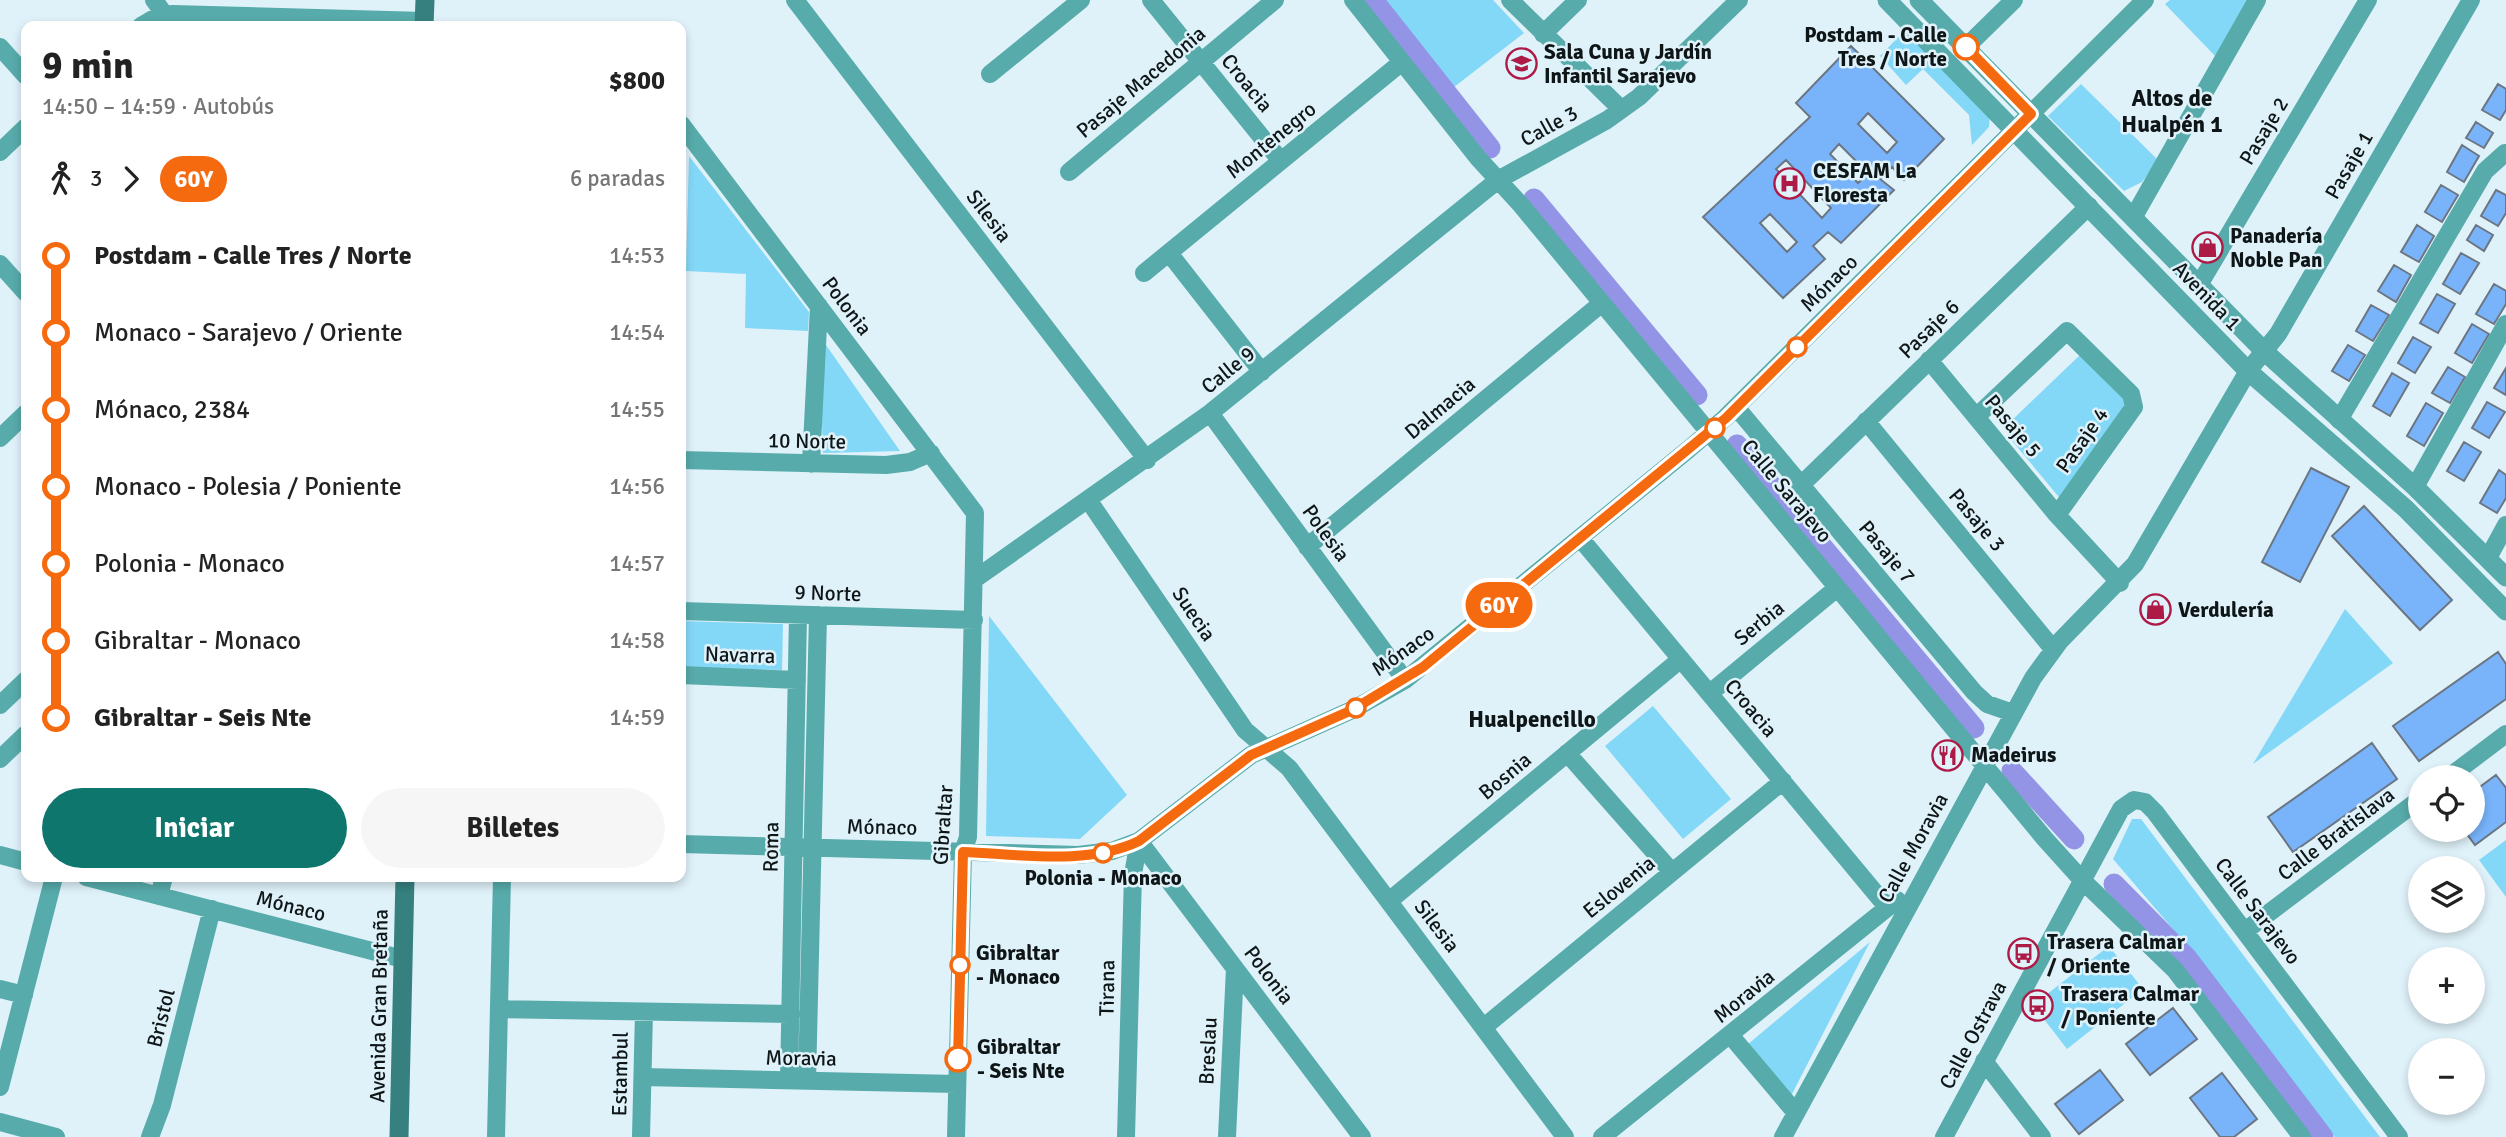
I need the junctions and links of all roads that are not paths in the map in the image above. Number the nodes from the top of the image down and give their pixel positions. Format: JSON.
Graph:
{"nodes":[{"id":1,"x":154,"y":0,"type":"edge"},
{"id":2,"x":425,"y":0,"type":"edge"},
{"id":3,"x":795,"y":0,"type":"edge"},
{"id":4,"x":1081,"y":0,"type":"edge"},
{"id":5,"x":1151,"y":0,"type":"edge"},
{"id":6,"x":1275,"y":0,"type":"edge"},
{"id":7,"x":1353,"y":0,"type":"edge"},
{"id":8,"x":1510,"y":0,"type":"edge"},
{"id":9,"x":1578,"y":0,"type":"edge"},
{"id":10,"x":1739,"y":0,"type":"edge"},
{"id":11,"x":1886,"y":0,"type":"edge"},
{"id":12,"x":1919,"y":0,"type":"edge"},
{"id":13,"x":2014,"y":0,"type":"edge"},
{"id":14,"x":2146,"y":0,"type":"edge"},
{"id":15,"x":2257,"y":0,"type":"edge"},
{"id":16,"x":2368,"y":0,"type":"edge"},
{"id":17,"x":2471,"y":0,"type":"edge"},
{"id":18,"x":165,"y":15,"type":"junction"},
{"id":19,"x":152,"y":21,"type":"edge"},
{"id":20,"x":338,"y":21,"type":"edge"},
{"id":21,"x":424,"y":21,"type":"edge"},
{"id":22,"x":1543,"y":34,"type":"junction"},
{"id":23,"x":0,"y":47,"type":"edge"},
{"id":24,"x":1966,"y":47,"type":"junction"},
{"id":25,"x":1201,"y":62,"type":"junction"},
{"id":26,"x":1402,"y":62,"type":"junction"},
{"id":27,"x":21,"y":70,"type":"edge"},
{"id":28,"x":990,"y":74,"type":"dead end"},
{"id":29,"x":1621,"y":109,"type":"junction"},
{"id":30,"x":2031,"y":114,"type":"junction"},
{"id":31,"x":2014,"y":130,"type":"junction"},
{"id":32,"x":686,"y":131,"type":"edge"},
{"id":33,"x":21,"y":132,"type":"edge"},
{"id":34,"x":2506,"y":145,"type":"edge"},
{"id":35,"x":0,"y":152,"type":"edge"},
{"id":36,"x":2506,"y":154,"type":"edge"},
{"id":37,"x":1281,"y":161,"type":"junction"},
{"id":38,"x":1069,"y":172,"type":"dead end"},
{"id":39,"x":1498,"y":180,"type":"junction"},
{"id":40,"x":2088,"y":206,"type":"junction"},
{"id":41,"x":2133,"y":218,"type":"junction"},
{"id":42,"x":1169,"y":253,"type":"junction"},
{"id":43,"x":0,"y":264,"type":"edge"},
{"id":44,"x":1144,"y":272,"type":"dead end"},
{"id":45,"x":2199,"y":285,"type":"junction"},
{"id":46,"x":21,"y":287,"type":"edge"},
{"id":47,"x":1602,"y":303,"type":"junction"},
{"id":48,"x":819,"y":306,"type":"junction"},
{"id":49,"x":2506,"y":324,"type":"edge"},
{"id":50,"x":2265,"y":352,"type":"junction"},
{"id":51,"x":1929,"y":360,"type":"junction"},
{"id":52,"x":2248,"y":371,"type":"junction"},
{"id":53,"x":1262,"y":372,"type":"junction"},
{"id":54,"x":1736,"y":407,"type":"junction"},
{"id":55,"x":1210,"y":413,"type":"junction"},
{"id":56,"x":1976,"y":417,"type":"junction"},
{"id":57,"x":21,"y":418,"type":"edge"},
{"id":58,"x":2339,"y":420,"type":"junction"},
{"id":59,"x":1866,"y":421,"type":"junction"},
{"id":60,"x":1709,"y":433,"type":"junction"},
{"id":61,"x":0,"y":438,"type":"edge"},
{"id":62,"x":931,"y":453,"type":"junction"},
{"id":63,"x":686,"y":460,"type":"edge"},
{"id":64,"x":1147,"y":460,"type":"junction"},
{"id":65,"x":811,"y":464,"type":"junction"},
{"id":66,"x":1801,"y":485,"type":"junction"},
{"id":67,"x":2416,"y":486,"type":"junction"},
{"id":68,"x":1089,"y":501,"type":"junction"},
{"id":69,"x":2057,"y":515,"type":"junction"},
{"id":70,"x":976,"y":517,"type":"joint"},
{"id":71,"x":2506,"y":525,"type":"edge"},
{"id":72,"x":1580,"y":538,"type":"junction"},
{"id":73,"x":1307,"y":547,"type":"junction"},
{"id":74,"x":2488,"y":558,"type":"junction"},
{"id":75,"x":2506,"y":577,"type":"edge"},
{"id":76,"x":975,"y":579,"type":"junction"},
{"id":77,"x":2120,"y":583,"type":"junction"},
{"id":78,"x":1837,"y":588,"type":"junction"},
{"id":79,"x":686,"y":611,"type":"edge"},
{"id":80,"x":2506,"y":611,"type":"edge"},
{"id":81,"x":798,"y":615,"type":"junction"},
{"id":82,"x":818,"y":615,"type":"junction"},
{"id":83,"x":974,"y":620,"type":"junction"},
{"id":84,"x":2053,"y":649,"type":"junction"},
{"id":85,"x":1681,"y":659,"type":"junction"},
{"id":86,"x":817,"y":667,"type":"junction"},
{"id":87,"x":797,"y":673,"type":"junction"},
{"id":88,"x":686,"y":675,"type":"edge"},
{"id":89,"x":1405,"y":680,"type":"junction"},
{"id":90,"x":21,"y":685,"type":"edge"},
{"id":91,"x":1710,"y":693,"type":"junction"},
{"id":92,"x":0,"y":705,"type":"edge"},
{"id":93,"x":2013,"y":713,"type":"junction"},
{"id":94,"x":2506,"y":734,"type":"edge"},
{"id":95,"x":21,"y":739,"type":"edge"},
{"id":96,"x":1267,"y":747,"type":"junction"},
{"id":97,"x":1567,"y":753,"type":"junction"},
{"id":98,"x":0,"y":759,"type":"edge"},
{"id":99,"x":2465,"y":765,"type":"edge"},
{"id":100,"x":1984,"y":766,"type":"junction"},
{"id":101,"x":1783,"y":781,"type":"junction"},
{"id":102,"x":2408,"y":808,"type":"edge"},
{"id":103,"x":1139,"y":841,"type":"junction"},
{"id":104,"x":686,"y":844,"type":"edge"},
{"id":105,"x":793,"y":848,"type":"junction"},
{"id":106,"x":813,"y":848,"type":"junction"},
{"id":107,"x":963,"y":852,"type":"junction"},
{"id":108,"x":0,"y":855,"type":"edge"},
{"id":109,"x":21,"y":861,"type":"edge"},
{"id":110,"x":1672,"y":873,"type":"junction"},
{"id":111,"x":2082,"y":880,"type":"junction"},
{"id":112,"x":53,"y":882,"type":"edge"},
{"id":113,"x":105,"y":882,"type":"edge"},
{"id":114,"x":163,"y":882,"type":"edge"},
{"id":115,"x":405,"y":882,"type":"edge"},
{"id":116,"x":502,"y":882,"type":"edge"},
{"id":117,"x":1915,"y":892,"type":"junction"},
{"id":118,"x":159,"y":896,"type":"junction"},
{"id":119,"x":1390,"y":901,"type":"junction"},
{"id":120,"x":1887,"y":907,"type":"junction"},
{"id":121,"x":212,"y":909,"type":"junction"},
{"id":122,"x":2245,"y":931,"type":"junction"},
{"id":123,"x":403,"y":959,"type":"junction"},
{"id":124,"x":1235,"y":968,"type":"junction"},
{"id":125,"x":0,"y":989,"type":"edge"},
{"id":126,"x":24,"y":995,"type":"junction"},
{"id":127,"x":499,"y":1009,"type":"junction"},
{"id":128,"x":644,"y":1012,"type":"junction"},
{"id":129,"x":791,"y":1014,"type":"junction"},
{"id":130,"x":1484,"y":1027,"type":"junction"},
{"id":131,"x":1731,"y":1036,"type":"junction"},
{"id":132,"x":1984,"y":1061,"type":"junction"},
{"id":133,"x":643,"y":1077,"type":"junction"},
{"id":134,"x":798,"y":1080,"type":"junction"},
{"id":135,"x":957,"y":1084,"type":"junction"},
{"id":136,"x":0,"y":1087,"type":"edge"},
{"id":137,"x":1796,"y":1113,"type":"junction"},
{"id":138,"x":0,"y":1122,"type":"edge"},
{"id":139,"x":56,"y":1137,"type":"edge"},
{"id":140,"x":150,"y":1137,"type":"edge"},
{"id":141,"x":399,"y":1137,"type":"edge"},
{"id":142,"x":496,"y":1137,"type":"edge"},
{"id":143,"x":642,"y":1137,"type":"edge"},
{"id":144,"x":956,"y":1137,"type":"edge"},
{"id":145,"x":1126,"y":1137,"type":"edge"},
{"id":146,"x":1227,"y":1137,"type":"edge"},
{"id":147,"x":1362,"y":1137,"type":"edge"},
{"id":148,"x":1565,"y":1137,"type":"edge"},
{"id":149,"x":1602,"y":1137,"type":"edge"},
{"id":150,"x":1783,"y":1137,"type":"edge"},
{"id":151,"x":1944,"y":1137,"type":"edge"},
{"id":152,"x":2042,"y":1137,"type":"edge"},
{"id":153,"x":2302,"y":1137,"type":"edge"},
{"id":154,"x":2399,"y":1137,"type":"edge"}],
"edges":[{"from":1,"to":18,"type":"street"},
{"from":2,"to":21,"type":"main road"},
{"from":3,"to":64,"type":"street","name":"Silesia"},
{"from":4,"to":28,"type":"street"},
{"from":5,"to":25,"type":"street","name":"Croacia"},
{"from":6,"to":25,"type":"street","name":"Pasaje Macedonia"},
{"from":7,"to":26,"type":"street","name":"Calle Sarajevo"},
{"from":8,"to":22,"type":"street"},
{"from":9,"to":22,"type":"street"},
{"from":10,"to":29,"type":"street"},
{"from":11,"to":31,"type":"street","name":"Avenida 1"},
{"from":12,"to":24,"type":"street","name":"Avenida 1"},
{"from":13,"to":24,"type":"street"},
{"from":14,"to":30,"type":"street"},
{"from":15,"to":41,"type":"street"},
{"from":16,"to":45,"type":"street","name":"Pasaje 2"},
{"from":17,"to":50,"type":"street","name":"Pasaje 1"},
{"from":18,"to":19,"type":"street"},
{"from":18,"to":20,"type":"street"},
{"from":22,"to":29,"type":"street"},
{"from":23,"to":27,"type":"street"},
{"from":24,"to":30,"type":"street","name":"Avenida 1"},
{"from":25,"to":37,"type":"street","name":"Croacia"},
{"from":25,"to":38,"type":"street","name":"Pasaje Macedonia"},
{"from":26,"to":37,"type":"street","name":"Montenegro"},
{"from":26,"to":39,"type":"street","name":"Calle Sarajevo"},
{"from":29,"to":39,"type":"street","name":"Calle 3"},
{"from":30,"to":31,"type":"street","name":"Mónaco"},
{"from":30,"to":41,"type":"street","name":"Avenida 1"},
{"from":31,"to":40,"type":"street","name":"Avenida 1"},
{"from":31,"to":54,"type":"street","name":"Mónaco"},
{"from":32,"to":48,"type":"street","name":"Polonia"},
{"from":33,"to":35,"type":"street"},
{"from":34,"to":36,"type":"street"},
{"from":36,"to":58,"type":"street"},
{"from":37,"to":42,"type":"street","name":"Montenegro"},
{"from":39,"to":47,"type":"street","name":"Calle Sarajevo"},
{"from":39,"to":53,"type":"street","name":"Calle 9"},
{"from":40,"to":51,"type":"street","name":"Pasaje 6"},
{"from":40,"to":52,"type":"street","name":"Avenida 1"},
{"from":41,"to":45,"type":"street","name":"Avenida 1"},
{"from":42,"to":44,"type":"street","name":"Montenegro"},
{"from":42,"to":53,"type":"street"},
{"from":43,"to":46,"type":"street"},
{"from":45,"to":50,"type":"street","name":"Avenida 1"},
{"from":47,"to":60,"type":"street","name":"Calle Sarajevo"},
{"from":47,"to":73,"type":"street","name":"Dalmacia"},
{"from":48,"to":62,"type":"street","name":"Polonia"},
{"from":48,"to":65,"type":"street"},
{"from":49,"to":67,"type":"street"},
{"from":50,"to":52,"type":"street","name":"Calle Moravia"},
{"from":50,"to":58,"type":"street","name":"Avenida 1"},
{"from":51,"to":56,"type":"street","name":"Pasaje 5"},
{"from":51,"to":59,"type":"street","name":"Pasaje 6"},
{"from":52,"to":77,"type":"street","name":"Calle Moravia"},
{"from":52,"to":80,"type":"street","name":"Avenida 1"},
{"from":53,"to":55,"type":"street","name":"Calle 9"},
{"from":54,"to":60,"type":"street","name":"Mónaco"},
{"from":54,"to":66,"type":"street","name":"Pasaje 7"},
{"from":55,"to":64,"type":"street","name":"Calle 9"},
{"from":55,"to":73,"type":"street","name":"Polesia"},
{"from":56,"to":69,"type":"street","name":"Pasaje 5"},
{"from":56,"to":69,"type":"street","name":"Pasaje 4"},
{"from":57,"to":61,"type":"street"},
{"from":58,"to":67,"type":"street","name":"Avenida 1"},
{"from":59,"to":66,"type":"street","name":"Pasaje 6"},
{"from":59,"to":84,"type":"street","name":"Pasaje 3"},
{"from":60,"to":72,"type":"street","name":"Mónaco"},
{"from":60,"to":78,"type":"street","name":"Calle Sarajevo"},
{"from":62,"to":65,"type":"street","name":"10 Norte"},
{"from":62,"to":70,"type":"street","name":"Polonia"},
{"from":63,"to":65,"type":"street","name":"10 Norte"},
{"from":64,"to":68,"type":"street","name":"Calle 9"},
{"from":66,"to":93,"type":"street","name":"Pasaje 7"},
{"from":67,"to":74,"type":"street","name":"Avenida 1"},
{"from":68,"to":76,"type":"street","name":"Calle 9"},
{"from":68,"to":96,"type":"street","name":"Suecia"},
{"from":69,"to":77,"type":"street","name":"Pasaje 5"},
{"from":70,"to":76,"type":"street","name":"Gibraltar"},
{"from":71,"to":74,"type":"street"},
{"from":72,"to":85,"type":"street","name":"Croacia"},
{"from":72,"to":89,"type":"street","name":"Mónaco"},
{"from":73,"to":89,"type":"street","name":"Polesia"},
{"from":74,"to":75,"type":"street","name":"Avenida 1"},
{"from":76,"to":83,"type":"street","name":"Gibraltar"},
{"from":77,"to":84,"type":"street","name":"Calle Moravia"},
{"from":78,"to":91,"type":"street","name":"Serbia"},
{"from":78,"to":100,"type":"street","name":"Calle Sarajevo"},
{"from":79,"to":81,"type":"street","name":"9 Norte"},
{"from":81,"to":82,"type":"street","name":"9 Norte"},
{"from":81,"to":87,"type":"street","name":"Roma"},
{"from":82,"to":83,"type":"street","name":"9 Norte"},
{"from":82,"to":86,"type":"street","name":"Roma"},
{"from":83,"to":107,"type":"street","name":"Gibraltar"},
{"from":84,"to":93,"type":"street","name":"Calle Moravia"},
{"from":85,"to":91,"type":"street","name":"Croacia"},
{"from":85,"to":97,"type":"street","name":"Bosnia"},
{"from":86,"to":87,"type":"street","name":"Navarra"},
{"from":86,"to":106,"type":"street","name":"Roma"},
{"from":87,"to":88,"type":"street","name":"Navarra"},
{"from":87,"to":105,"type":"street","name":"Roma"},
{"from":89,"to":96,"type":"street","name":"Mónaco"},
{"from":90,"to":92,"type":"street"},
{"from":91,"to":101,"type":"street","name":"Croacia"},
{"from":93,"to":100,"type":"street","name":"Calle Moravia"},
{"from":94,"to":99,"type":"street"},
{"from":95,"to":98,"type":"street"},
{"from":96,"to":103,"type":"street","name":"Mónaco"},
{"from":96,"to":119,"type":"street","name":"Silesia"},
{"from":97,"to":110,"type":"street"},
{"from":97,"to":119,"type":"street","name":"Bosnia"},
{"from":100,"to":111,"type":"street","name":"Calle Sarajevo"},
{"from":100,"to":117,"type":"street","name":"Calle Moravia"},
{"from":101,"to":110,"type":"street","name":"Eslovenia"},
{"from":101,"to":120,"type":"street","name":"Croacia"},
{"from":102,"to":122,"type":"street","name":"Calle Bratislava"},
{"from":103,"to":107,"type":"street","name":"Mónaco"},
{"from":103,"to":124,"type":"street","name":"Polonia"},
{"from":103,"to":145,"type":"street","name":"Tirana"},
{"from":104,"to":105,"type":"street","name":"Mónaco"},
{"from":105,"to":106,"type":"street","name":"Mónaco"},
{"from":105,"to":129,"type":"street","name":"Roma"},
{"from":106,"to":107,"type":"street","name":"Mónaco"},
{"from":106,"to":134,"type":"street","name":"Roma"},
{"from":107,"to":135,"type":"street","name":"Gibraltar"},
{"from":108,"to":109,"type":"street"},
{"from":110,"to":130,"type":"street","name":"Eslovenia"},
{"from":111,"to":122,"type":"street","name":"Calle Sarajevo"},
{"from":111,"to":132,"type":"street","name":"Calle Ostrava"},
{"from":111,"to":153,"type":"street","name":"Calle Sarajevo"},
{"from":112,"to":126,"type":"street"},
{"from":113,"to":118,"type":"street","name":"Mónaco"},
{"from":114,"to":118,"type":"street"},
{"from":115,"to":123,"type":"main road","name":"Avenida Gran Bretaña"},
{"from":116,"to":127,"type":"street"},
{"from":117,"to":120,"type":"street","name":"Moravia"},
{"from":117,"to":137,"type":"street","name":"Calle Moravia"},
{"from":118,"to":121,"type":"street","name":"Mónaco"},
{"from":119,"to":130,"type":"street","name":"Silesia"},
{"from":120,"to":131,"type":"street","name":"Moravia"},
{"from":121,"to":123,"type":"street","name":"Mónaco"},
{"from":121,"to":140,"type":"street","name":"Bristol"},
{"from":122,"to":154,"type":"street","name":"Calle Sarajevo"},
{"from":123,"to":141,"type":"main road","name":"Avenida Gran Bretaña"},
{"from":124,"to":146,"type":"street","name":"Breslau"},
{"from":124,"to":147,"type":"street","name":"Polonia"},
{"from":125,"to":126,"type":"street"},
{"from":126,"to":136,"type":"street"},
{"from":127,"to":128,"type":"street"},
{"from":127,"to":142,"type":"street"},
{"from":128,"to":129,"type":"street"},
{"from":128,"to":133,"type":"street","name":"Estambul"},
{"from":129,"to":134,"type":"street","name":"Roma"},
{"from":130,"to":148,"type":"street","name":"Silesia"},
{"from":131,"to":137,"type":"street"},
{"from":131,"to":149,"type":"street","name":"Moravia"},
{"from":132,"to":151,"type":"street","name":"Calle Ostrava"},
{"from":132,"to":152,"type":"street"},
{"from":133,"to":134,"type":"street","name":"Moravia"},
{"from":133,"to":143,"type":"street","name":"Estambul"},
{"from":134,"to":135,"type":"street","name":"Moravia"},
{"from":135,"to":144,"type":"street","name":"Gibraltar"},
{"from":137,"to":150,"type":"street","name":"Calle Moravia"},
{"from":138,"to":139,"type":"street"}]}
